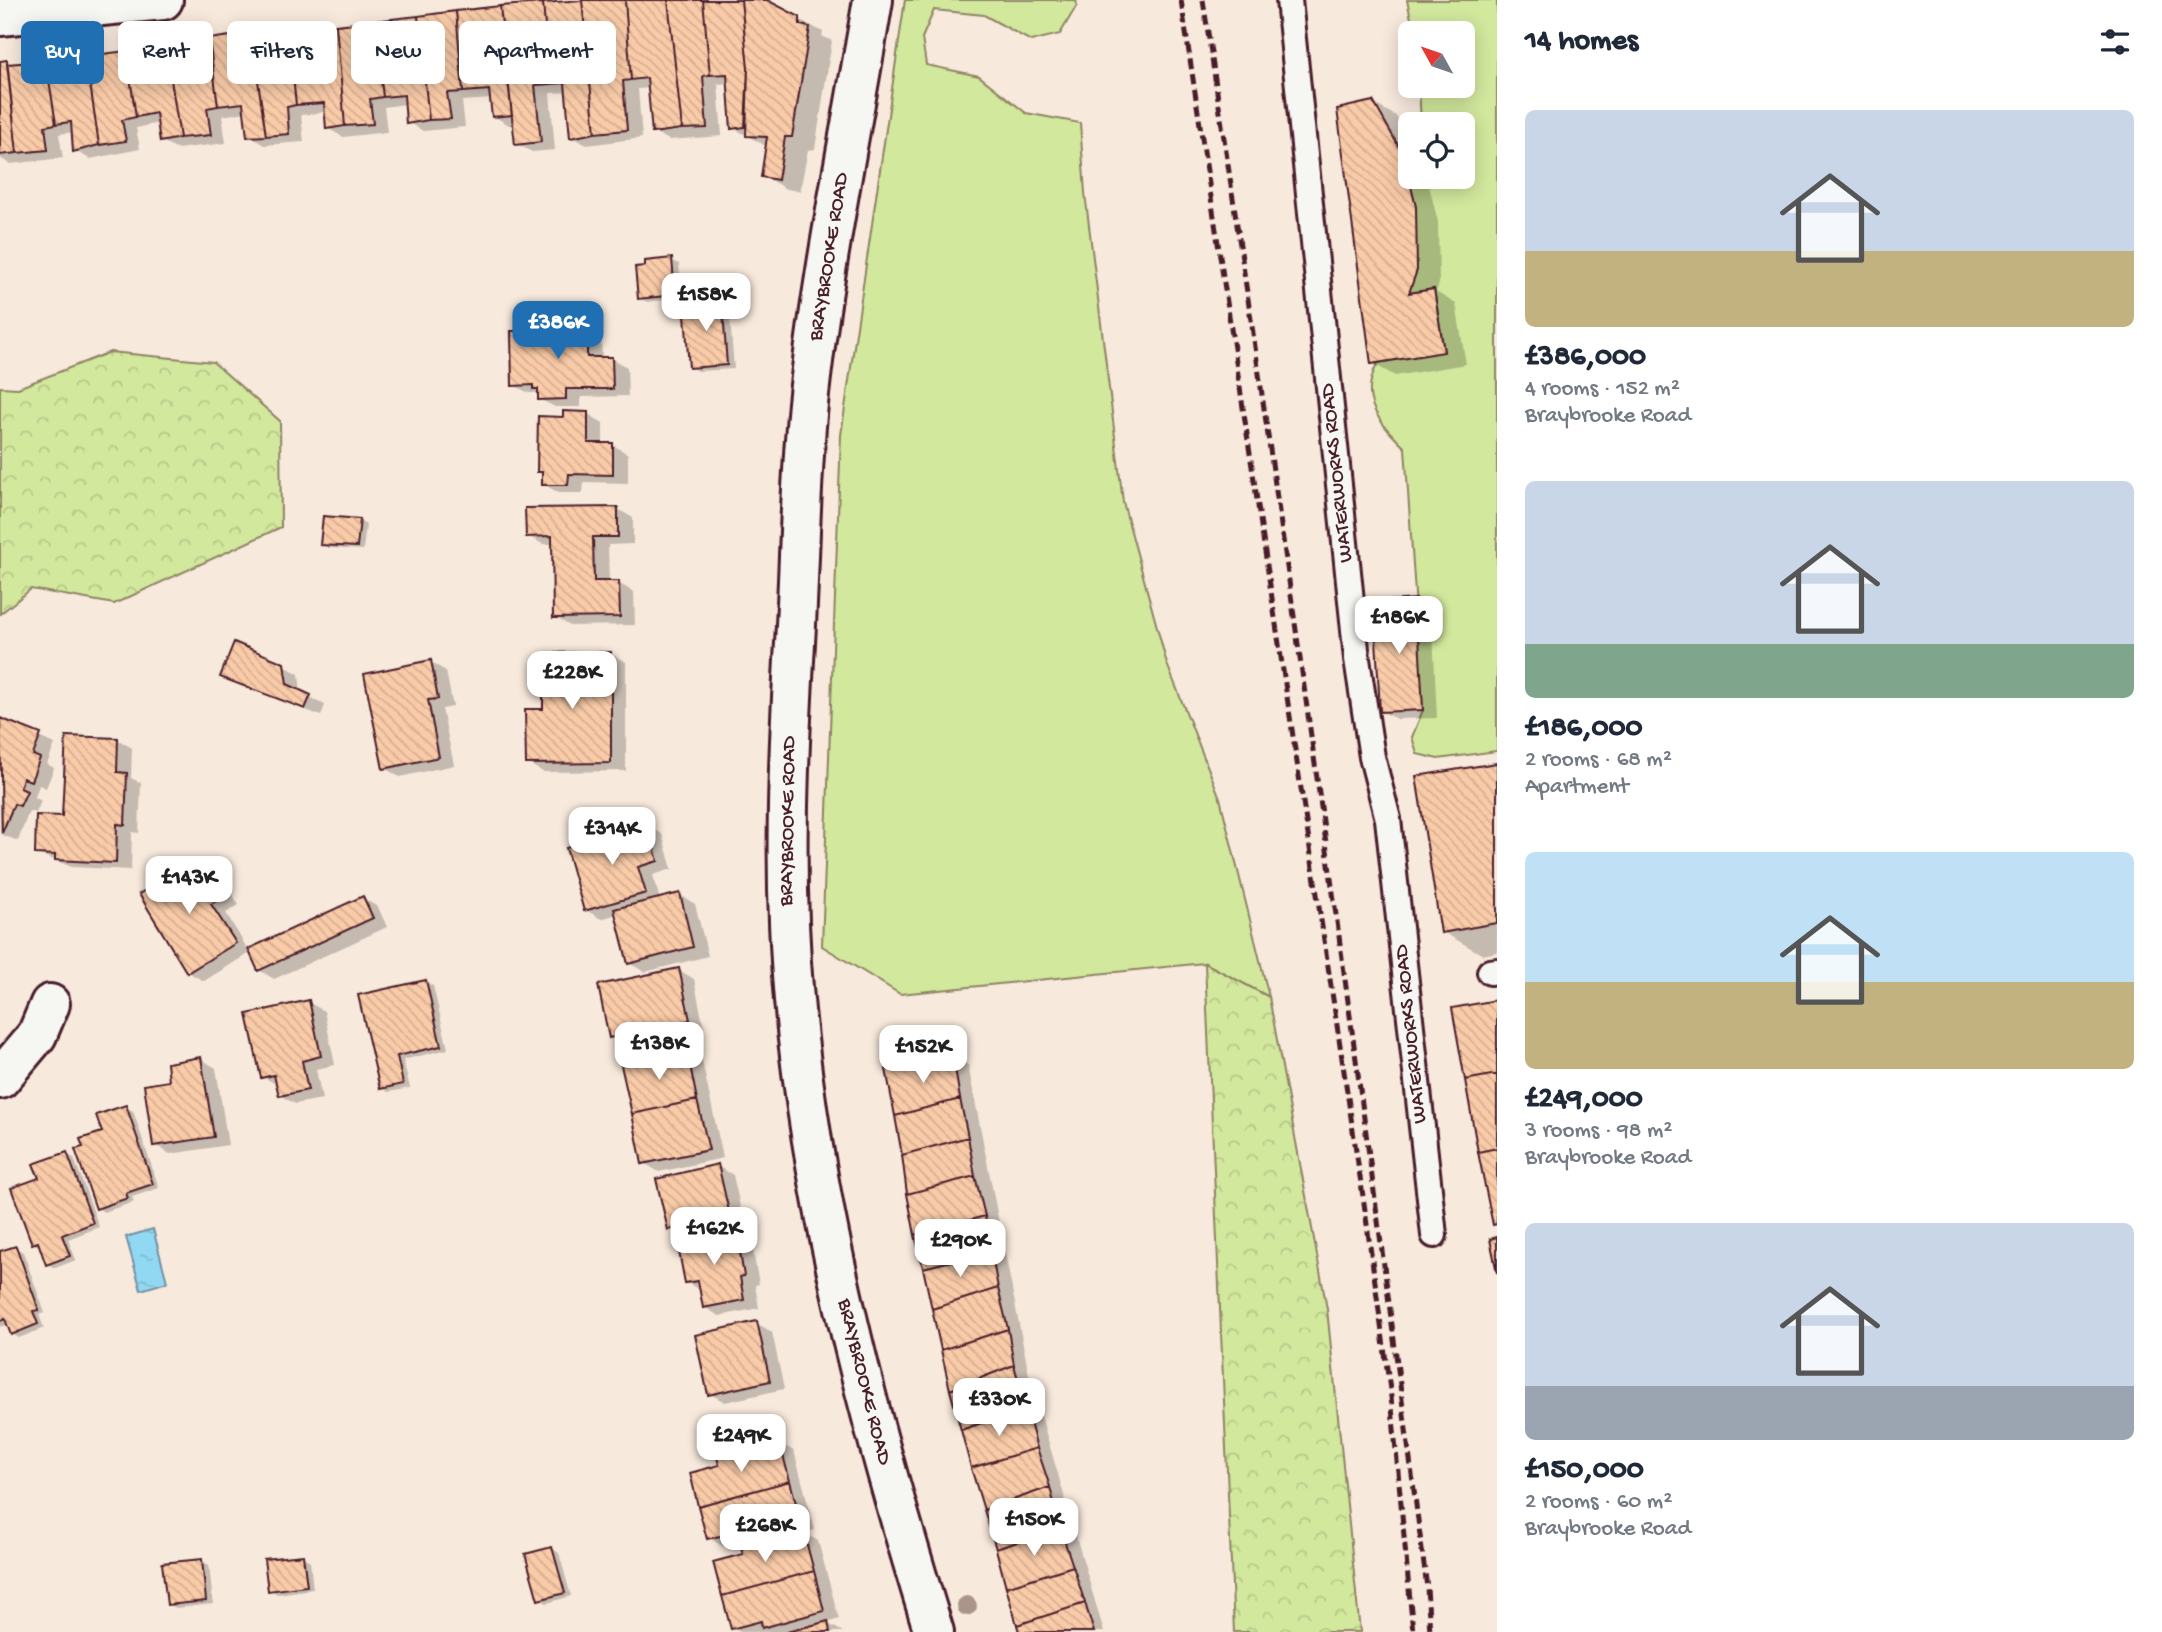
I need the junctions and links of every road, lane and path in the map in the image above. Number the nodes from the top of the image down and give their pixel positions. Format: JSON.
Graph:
{"nodes":[{"id":1,"x":163,"y":0,"type":"edge"},
{"id":2,"x":873,"y":0,"type":"edge"},
{"id":3,"x":1289,"y":0,"type":"edge"},
{"id":4,"x":0,"y":16,"type":"edge"},
{"id":5,"x":50,"y":1004,"type":"dead end"},
{"id":6,"x":0,"y":1079,"type":"edge"},
{"id":7,"x":1434,"y":1235,"type":"dead end"},
{"id":8,"x":933,"y":1632,"type":"edge"}],
"edges":[{"from":1,"to":4,"type":"street"},
{"from":2,"to":8,"type":"street","name":"BRAYBROOKE ROAD"},
{"from":3,"to":7,"type":"lane","name":"WATERWORKS ROAD"},
{"from":5,"to":6,"type":"street"}]}
